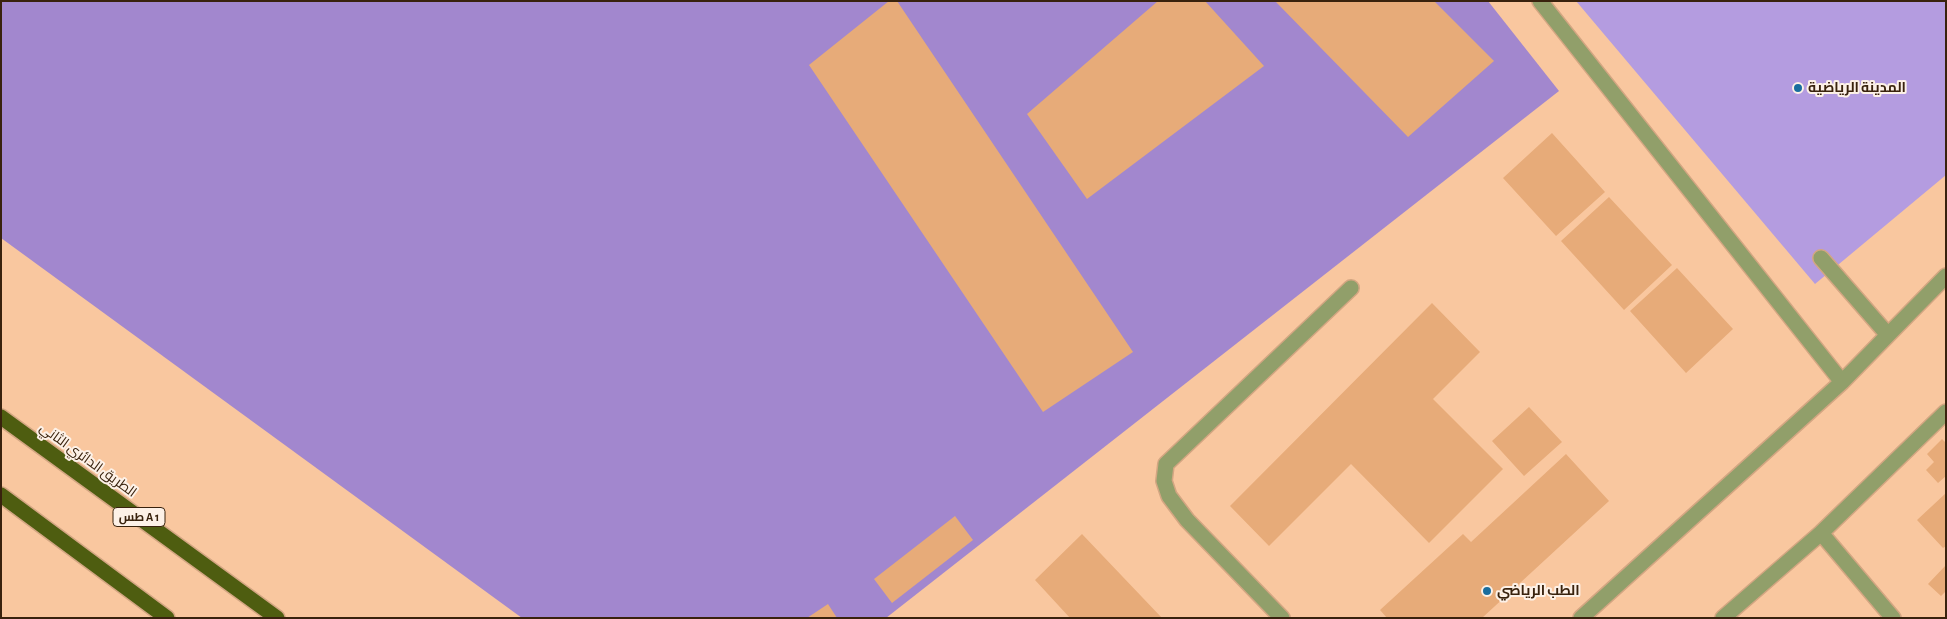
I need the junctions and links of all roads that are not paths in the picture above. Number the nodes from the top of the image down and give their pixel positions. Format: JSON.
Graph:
{"nodes":[{"id":1,"x":1540,"y":1,"type":"edge"},
{"id":2,"x":1821,"y":258,"type":"dead end"},
{"id":3,"x":1946,"y":276,"type":"edge"},
{"id":4,"x":1351,"y":288,"type":"dead end"},
{"id":5,"x":1888,"y":336,"type":"junction"},
{"id":6,"x":1842,"y":382,"type":"junction"},
{"id":7,"x":1946,"y":412,"type":"edge"},
{"id":8,"x":1,"y":417,"type":"edge"},
{"id":9,"x":1,"y":495,"type":"edge"},
{"id":10,"x":1820,"y":533,"type":"junction"},
{"id":11,"x":167,"y":618,"type":"edge"},
{"id":12,"x":277,"y":618,"type":"edge"},
{"id":13,"x":1282,"y":618,"type":"edge"},
{"id":14,"x":1581,"y":618,"type":"edge"},
{"id":15,"x":1723,"y":618,"type":"edge"},
{"id":16,"x":1894,"y":618,"type":"edge"}],
"edges":[{"from":1,"to":6,"type":"street"},
{"from":2,"to":5,"type":"street"},
{"from":3,"to":5,"type":"street"},
{"from":4,"to":13,"type":"street"},
{"from":5,"to":6,"type":"street"},
{"from":6,"to":14,"type":"street"},
{"from":7,"to":10,"type":"street"},
{"from":8,"to":12,"type":"highway","name":"الطريق الدائري الثاني","number":"طس A 1"},
{"from":9,"to":11,"type":"highway"},
{"from":10,"to":15,"type":"street"},
{"from":10,"to":16,"type":"street"}]}
